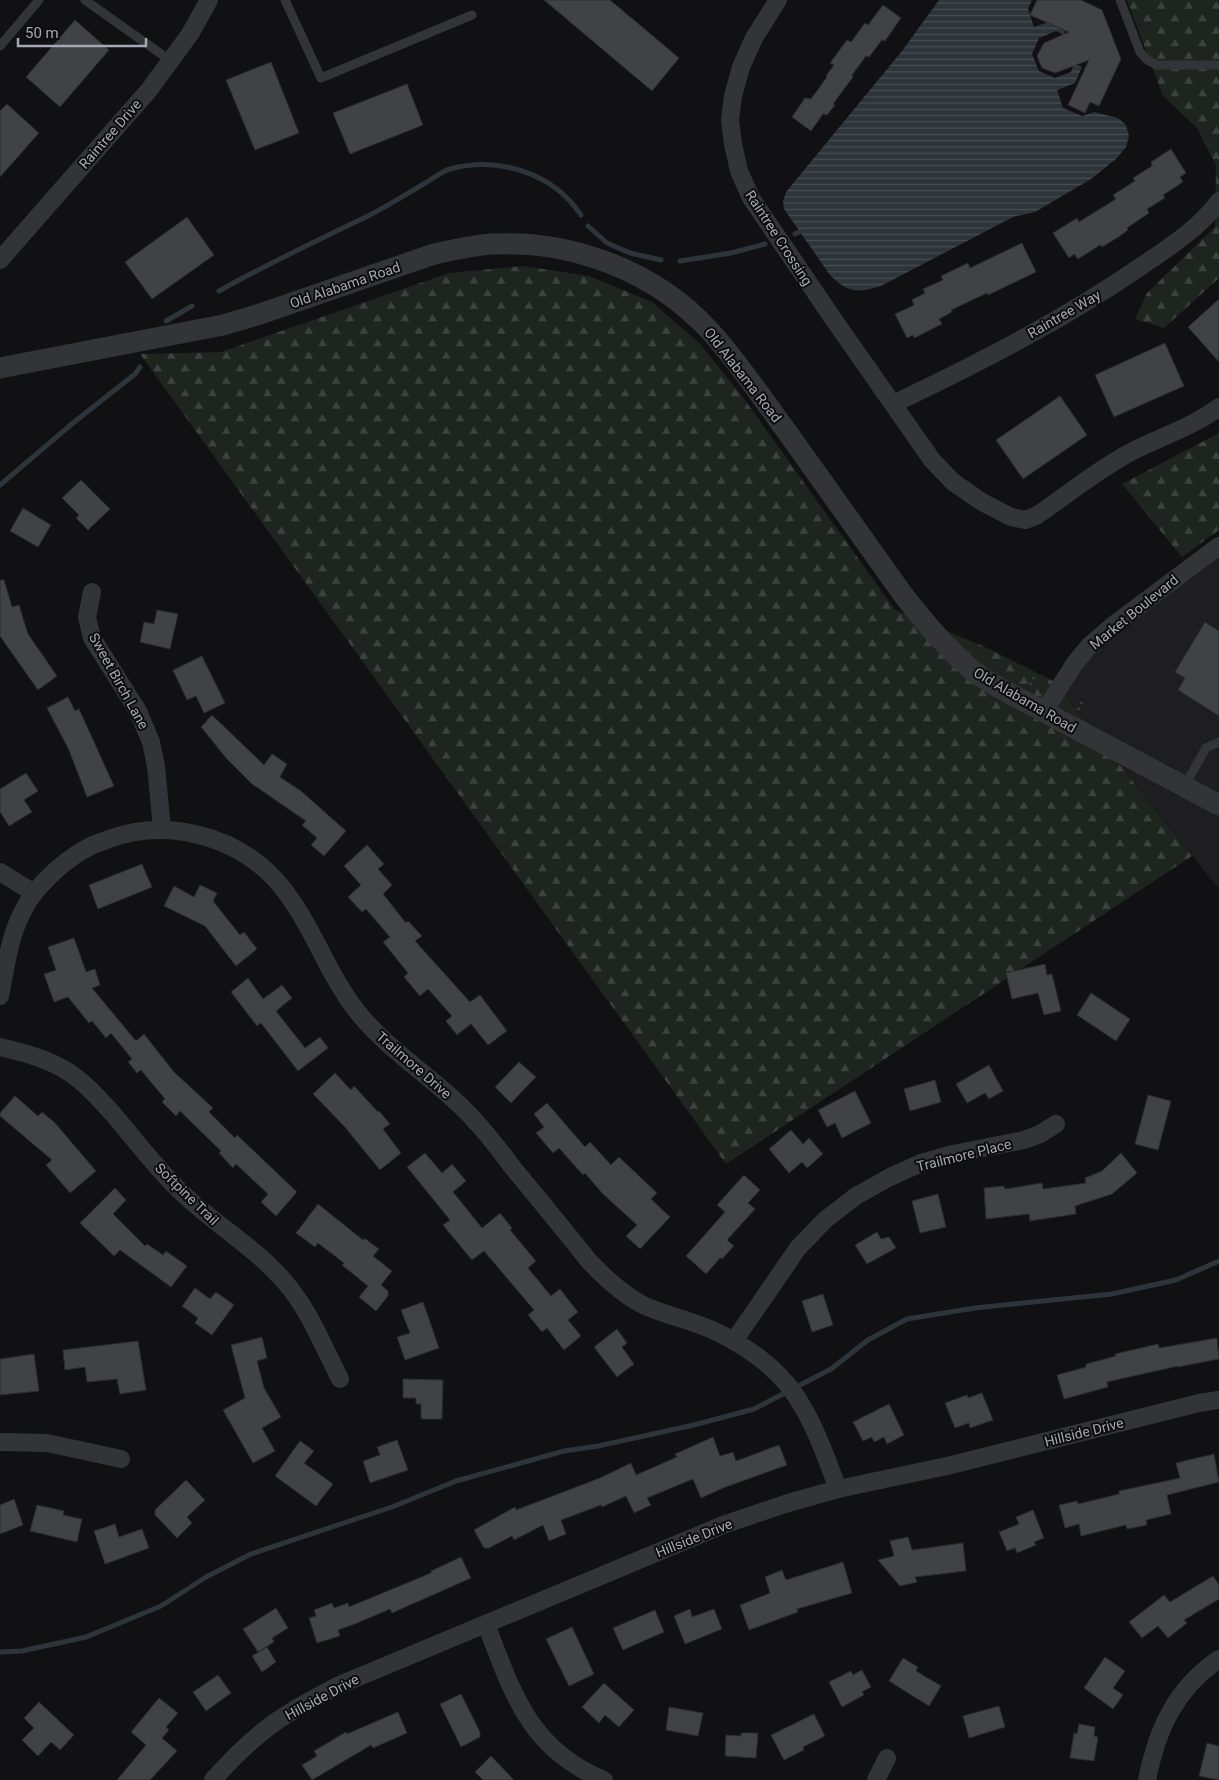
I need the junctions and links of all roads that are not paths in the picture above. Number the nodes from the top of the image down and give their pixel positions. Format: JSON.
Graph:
{"nodes":[{"id":1,"x":39,"y":0,"type":"edge"},
{"id":2,"x":85,"y":0,"type":"edge"},
{"id":3,"x":209,"y":0,"type":"edge"},
{"id":4,"x":286,"y":0,"type":"edge"},
{"id":5,"x":778,"y":0,"type":"edge"},
{"id":6,"x":1120,"y":0,"type":"edge"},
{"id":7,"x":472,"y":15,"type":"dead end"},
{"id":8,"x":0,"y":46,"type":"edge"},
{"id":9,"x":171,"y":62,"type":"junction"},
{"id":10,"x":1219,"y":65,"type":"edge"},
{"id":11,"x":1219,"y":201,"type":"edge"},
{"id":12,"x":0,"y":260,"type":"edge"},
{"id":13,"x":0,"y":368,"type":"edge"},
{"id":14,"x":893,"y":404,"type":"junction"},
{"id":15,"x":1219,"y":407,"type":"edge"},
{"id":16,"x":1219,"y":546,"type":"edge"},
{"id":17,"x":92,"y":592,"type":"dead end"},
{"id":18,"x":1043,"y":712,"type":"junction"},
{"id":19,"x":1219,"y":742,"type":"edge"},
{"id":20,"x":1184,"y":787,"type":"junction"},
{"id":21,"x":1219,"y":805,"type":"edge"},
{"id":22,"x":162,"y":829,"type":"junction"},
{"id":23,"x":0,"y":872,"type":"edge"},
{"id":24,"x":34,"y":893,"type":"junction"},
{"id":25,"x":0,"y":996,"type":"edge"},
{"id":26,"x":0,"y":1047,"type":"edge"},
{"id":27,"x":1056,"y":1124,"type":"dead end"},
{"id":28,"x":734,"y":1341,"type":"junction"},
{"id":29,"x":340,"y":1380,"type":"dead end"},
{"id":30,"x":1219,"y":1400,"type":"edge"},
{"id":31,"x":0,"y":1442,"type":"edge"},
{"id":32,"x":121,"y":1459,"type":"dead end"},
{"id":33,"x":838,"y":1489,"type":"junction"},
{"id":34,"x":486,"y":1624,"type":"junction"},
{"id":35,"x":1219,"y":1659,"type":"edge"},
{"id":36,"x":887,"y":1758,"type":"dead end"},
{"id":37,"x":213,"y":1780,"type":"edge"},
{"id":38,"x":604,"y":1780,"type":"edge"},
{"id":39,"x":876,"y":1780,"type":"edge"},
{"id":40,"x":1147,"y":1780,"type":"edge"}],
"edges":[{"from":1,"to":8,"type":"lane"},
{"from":2,"to":9,"type":"lane"},
{"from":3,"to":9,"type":"street","name":"Raintree Drive"},
{"from":4,"to":7,"type":"lane"},
{"from":5,"to":14,"type":"street","name":"Raintree Crossing"},
{"from":6,"to":10,"type":"lane"},
{"from":9,"to":12,"type":"street","name":"Raintree Drive"},
{"from":11,"to":14,"type":"street","name":"Raintree Way"},
{"from":13,"to":18,"type":"street","name":"Old Alabama Road"},
{"from":14,"to":15,"type":"street","name":"Raintree Crossing"},
{"from":16,"to":18,"type":"street","name":"Market Boulevard"},
{"from":17,"to":22,"type":"street","name":"Sweet Birch Lane"},
{"from":18,"to":20,"type":"street","name":"Old Alabama Road"},
{"from":19,"to":20,"type":"lane"},
{"from":20,"to":21,"type":"street","name":"Old Alabama Road"},
{"from":22,"to":24,"type":"street","name":"Trailmore Drive"},
{"from":22,"to":28,"type":"street","name":"Trailmore Drive"},
{"from":23,"to":24,"type":"street"},
{"from":24,"to":25,"type":"street","name":"Trailmore Drive"},
{"from":26,"to":29,"type":"street","name":"Softpine Trail"},
{"from":27,"to":28,"type":"street","name":"Trailmore Place"},
{"from":28,"to":33,"type":"street","name":"Trailmore Drive"},
{"from":30,"to":33,"type":"street","name":"Hillside Drive"},
{"from":31,"to":32,"type":"street"},
{"from":33,"to":34,"type":"street","name":"Hillside Drive"},
{"from":34,"to":37,"type":"street","name":"Hillside Drive"},
{"from":34,"to":38,"type":"street"},
{"from":35,"to":40,"type":"street"},
{"from":36,"to":39,"type":"street"}]}
